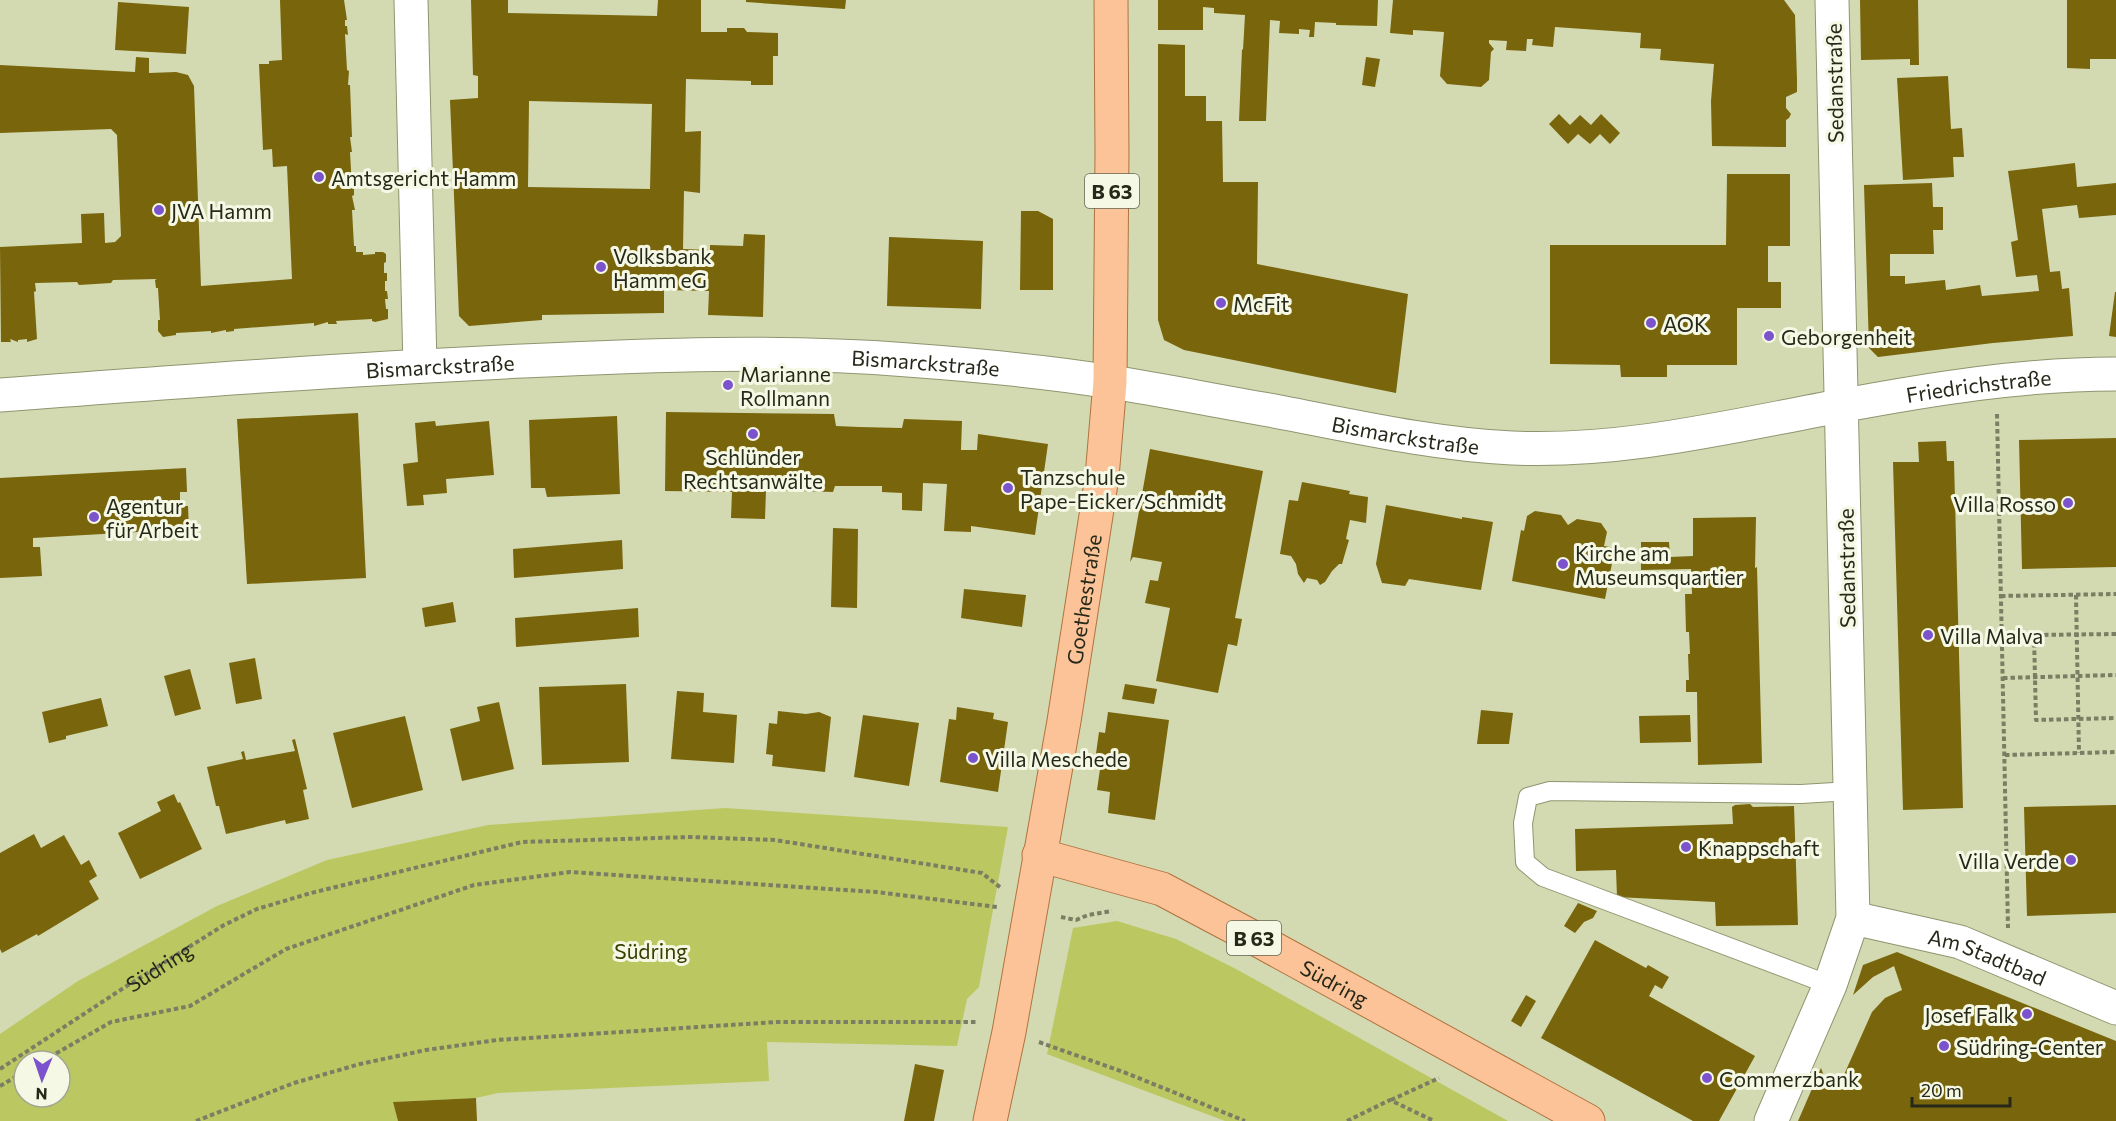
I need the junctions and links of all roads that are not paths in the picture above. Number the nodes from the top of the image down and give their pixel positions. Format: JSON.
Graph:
{"nodes":[{"id":1,"x":411,"y":0,"type":"edge"},
{"id":2,"x":1111,"y":0,"type":"edge"},
{"id":3,"x":1832,"y":0,"type":"edge"},
{"id":4,"x":420,"y":366,"type":"junction"},
{"id":5,"x":2116,"y":374,"type":"edge"},
{"id":6,"x":1110,"y":382,"type":"junction"},
{"id":7,"x":0,"y":395,"type":"edge"},
{"id":8,"x":1842,"y":406,"type":"junction"},
{"id":9,"x":1851,"y":790,"type":"junction"},
{"id":10,"x":1039,"y":855,"type":"junction"},
{"id":11,"x":1853,"y":918,"type":"junction"},
{"id":12,"x":1830,"y":985,"type":"junction"},
{"id":13,"x":2116,"y":1008,"type":"edge"},
{"id":14,"x":990,"y":1121,"type":"edge"},
{"id":15,"x":1588,"y":1121,"type":"edge"},
{"id":16,"x":1772,"y":1121,"type":"edge"}],
"edges":[{"from":1,"to":4,"type":"street"},
{"from":2,"to":6,"type":"main road","name":"Goethestraße","number":"B 63"},
{"from":3,"to":8,"type":"street","name":"Sedanstraße"},
{"from":4,"to":6,"type":"street","name":"Bismarckstraße"},
{"from":4,"to":7,"type":"street","name":"Bismarckstraße"},
{"from":5,"to":8,"type":"street","name":"Friedrichstraße"},
{"from":6,"to":8,"type":"street","name":"Bismarckstraße"},
{"from":6,"to":10,"type":"main road","name":"Goethestraße","number":"B 63"},
{"from":8,"to":9,"type":"street","name":"Sedanstraße"},
{"from":9,"to":11,"type":"street","name":"Sedanstraße"},
{"from":9,"to":12,"type":"lane"},
{"from":10,"to":14,"type":"main road","name":"Goethestraße","number":"B 63"},
{"from":10,"to":15,"type":"main road","name":"Südring","number":"B 63"},
{"from":11,"to":12,"type":"street","name":"Sedanstraße"},
{"from":11,"to":13,"type":"street","name":"Am Stadtbad"},
{"from":12,"to":16,"type":"street","name":"Sedanstraße"}]}
